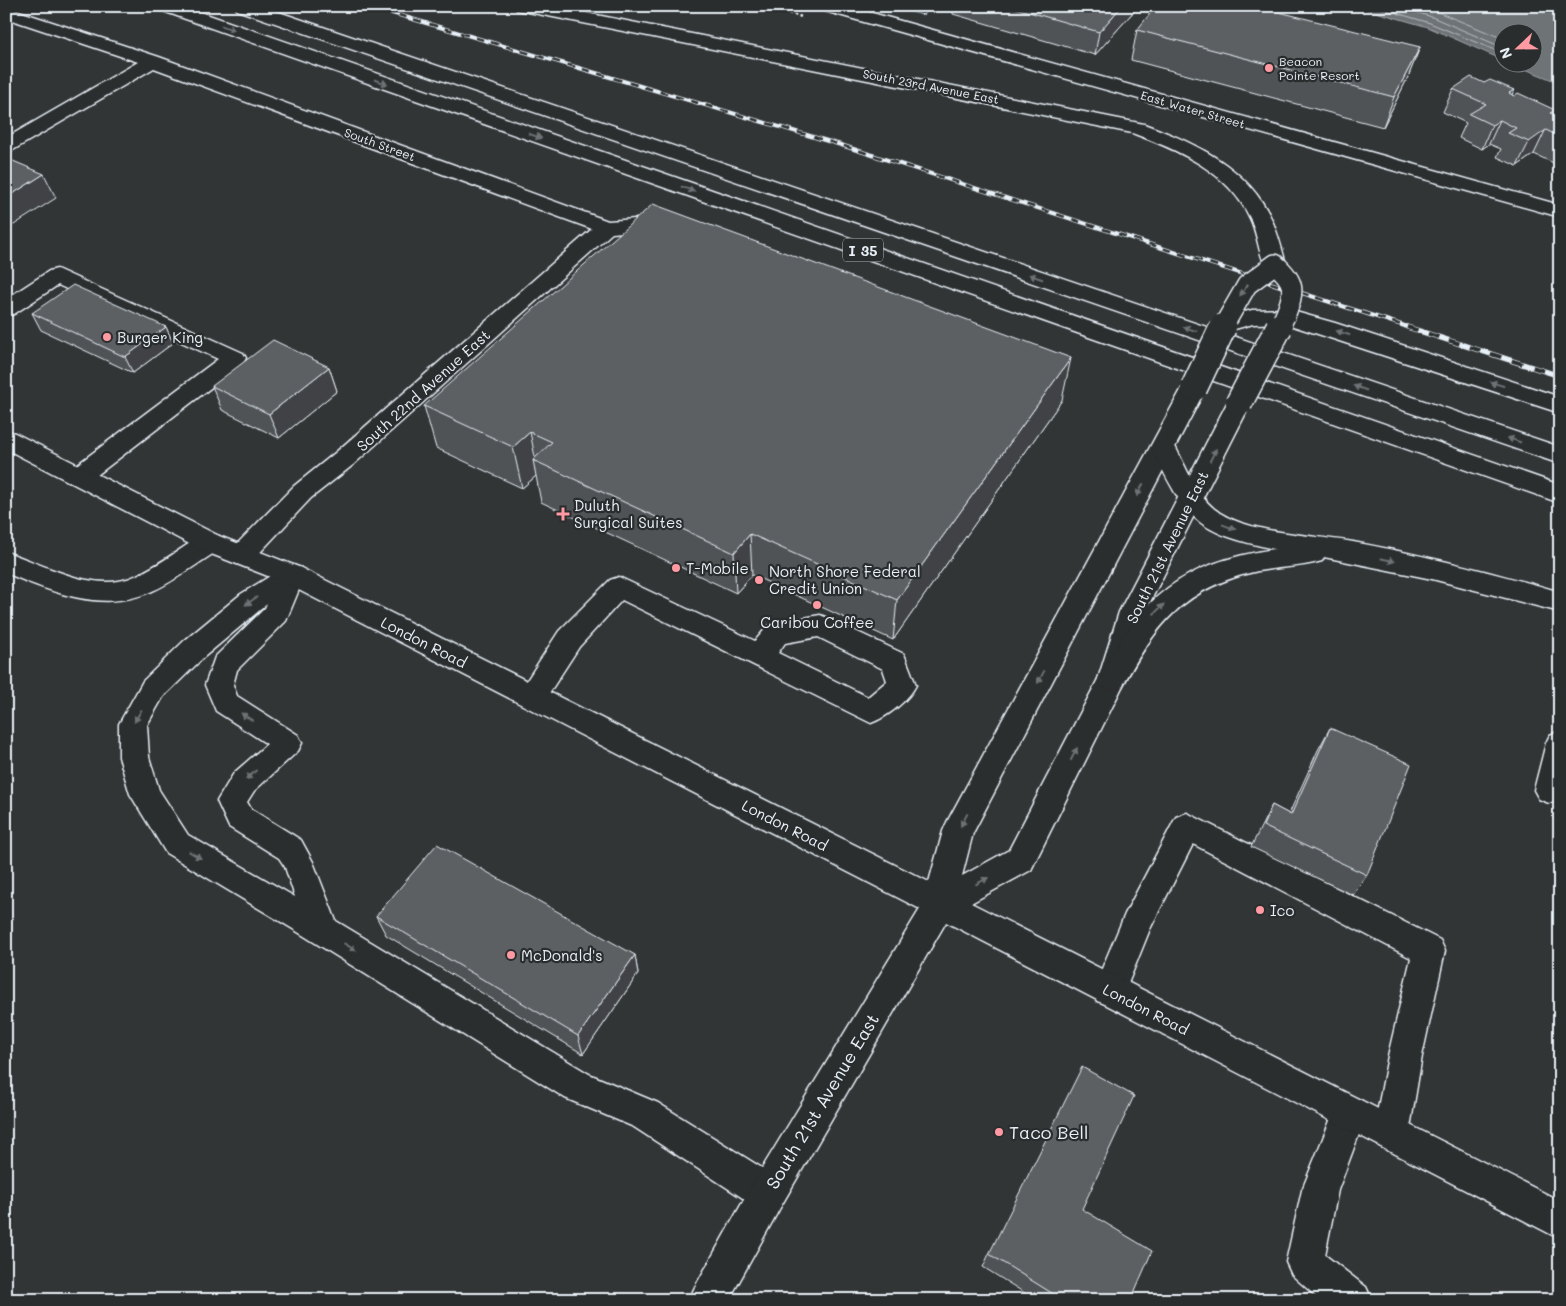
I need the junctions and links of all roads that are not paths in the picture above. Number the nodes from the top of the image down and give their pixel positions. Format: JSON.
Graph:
{"nodes":[{"id":1,"x":166,"y":6,"type":"edge"},
{"id":2,"x":243,"y":6,"type":"edge"},
{"id":3,"x":523,"y":6,"type":"edge"},
{"id":4,"x":827,"y":6,"type":"edge"},
{"id":5,"x":849,"y":9,"type":"edge"},
{"id":6,"x":6,"y":12,"type":"edge"},
{"id":7,"x":153,"y":61,"type":"junction"},
{"id":8,"x":6,"y":146,"type":"edge"},
{"id":9,"x":1560,"y":211,"type":"edge"},
{"id":10,"x":606,"y":227,"type":"junction"},
{"id":11,"x":682,"y":242,"type":"edge"},
{"id":12,"x":1275,"y":264,"type":"junction"},
{"id":13,"x":6,"y":309,"type":"edge"},
{"id":14,"x":1285,"y":316,"type":"junction"},
{"id":15,"x":1224,"y":325,"type":"junction"},
{"id":16,"x":1560,"y":405,"type":"edge"},
{"id":17,"x":6,"y":439,"type":"edge"},
{"id":18,"x":1163,"y":447,"type":"junction"},
{"id":19,"x":1560,"y":456,"type":"edge"},
{"id":20,"x":79,"y":476,"type":"junction"},
{"id":21,"x":1560,"y":494,"type":"edge"},
{"id":22,"x":1191,"y":499,"type":"junction"},
{"id":23,"x":210,"y":543,"type":"junction"},
{"id":24,"x":1355,"y":553,"type":"junction"},
{"id":25,"x":242,"y":555,"type":"junction"},
{"id":26,"x":6,"y":562,"type":"edge"},
{"id":27,"x":292,"y":575,"type":"junction"},
{"id":28,"x":1560,"y":602,"type":"edge"},
{"id":29,"x":759,"y":656,"type":"dead end"},
{"id":30,"x":1112,"y":678,"type":"junction"},
{"id":31,"x":532,"y":696,"type":"junction"},
{"id":32,"x":1560,"y":742,"type":"edge"},
{"id":33,"x":1549,"y":790,"type":"dead end"},
{"id":34,"x":939,"y":904,"type":"junction"},
{"id":35,"x":323,"y":930,"type":"junction"},
{"id":36,"x":1109,"y":990,"type":"junction"},
{"id":37,"x":1350,"y":1114,"type":"junction"},
{"id":38,"x":1390,"y":1134,"type":"junction"},
{"id":39,"x":768,"y":1193,"type":"junction"},
{"id":40,"x":1560,"y":1221,"type":"edge"},
{"id":41,"x":708,"y":1300,"type":"edge"},
{"id":42,"x":1353,"y":1300,"type":"edge"}],
"edges":[{"from":1,"to":21,"type":"main road","number":"I 35","one_way":true},
{"from":19,"to":2,"type":"main road","number":"I 35","one_way":true},
{"from":3,"to":12,"type":"main road","name":"South 23rd Avenue East"},
{"from":4,"to":5,"type":"main road","name":"East Water Street"},
{"from":5,"to":9,"type":"main road","name":"East Water Street"},
{"from":6,"to":7,"type":"main road","name":"South Street"},
{"from":7,"to":8,"type":"main road"},
{"from":7,"to":10,"type":"main road","name":"South Street"},
{"from":10,"to":11,"type":"main road"},
{"from":10,"to":25,"type":"main road","name":"South 22nd Avenue East"},
{"from":12,"to":14,"type":"main road","name":"South 23rd Avenue East","bridge":true},
{"from":12,"to":15,"type":"main road","one_way":true,"bridge":true},
{"from":13,"to":20,"type":"main road"},
{"from":14,"to":15,"type":"main road"},
{"from":16,"to":14,"type":"main road","one_way":true},
{"from":22,"to":14,"type":"main road","name":"South 21st Avenue East","one_way":true,"bridge":true},
{"from":15,"to":18,"type":"main road","name":"South 21st Avenue East","bridge":true},
{"from":17,"to":20,"type":"main road","name":"London Road"},
{"from":18,"to":22,"type":"main road"},
{"from":18,"to":34,"type":"main road","name":"South 21st Avenue East","one_way":true},
{"from":20,"to":23,"type":"main road","name":"London Road"},
{"from":22,"to":24,"type":"main road","one_way":true},
{"from":22,"to":30,"type":"main road","name":"South 21st Avenue East"},
{"from":23,"to":25,"type":"main road","name":"London Road"},
{"from":23,"to":26,"type":"main road"},
{"from":24,"to":28,"type":"main road","one_way":true},
{"from":30,"to":24,"type":"main road","one_way":true},
{"from":25,"to":27,"type":"main road","name":"London Road"},
{"from":27,"to":31,"type":"main road","name":"London Road"},
{"from":27,"to":35,"type":"main road"},
{"from":27,"to":35,"type":"main road","one_way":true},
{"from":29,"to":31,"type":"main road"},
{"from":34,"to":30,"type":"main road","name":"South 21st Avenue East","one_way":true},
{"from":31,"to":34,"type":"main road","name":"London Road"},
{"from":32,"to":33,"type":"main road"},
{"from":34,"to":36,"type":"main road","name":"London Road"},
{"from":34,"to":39,"type":"main road","name":"South 21st Avenue East"},
{"from":35,"to":39,"type":"main road","one_way":true},
{"from":36,"to":37,"type":"main road","name":"London Road"},
{"from":36,"to":38,"type":"main road"},
{"from":37,"to":38,"type":"main road","name":"London Road"},
{"from":37,"to":42,"type":"main road"},
{"from":38,"to":40,"type":"main road","name":"London Road"},
{"from":39,"to":41,"type":"main road","name":"South 21st Avenue East"}]}
